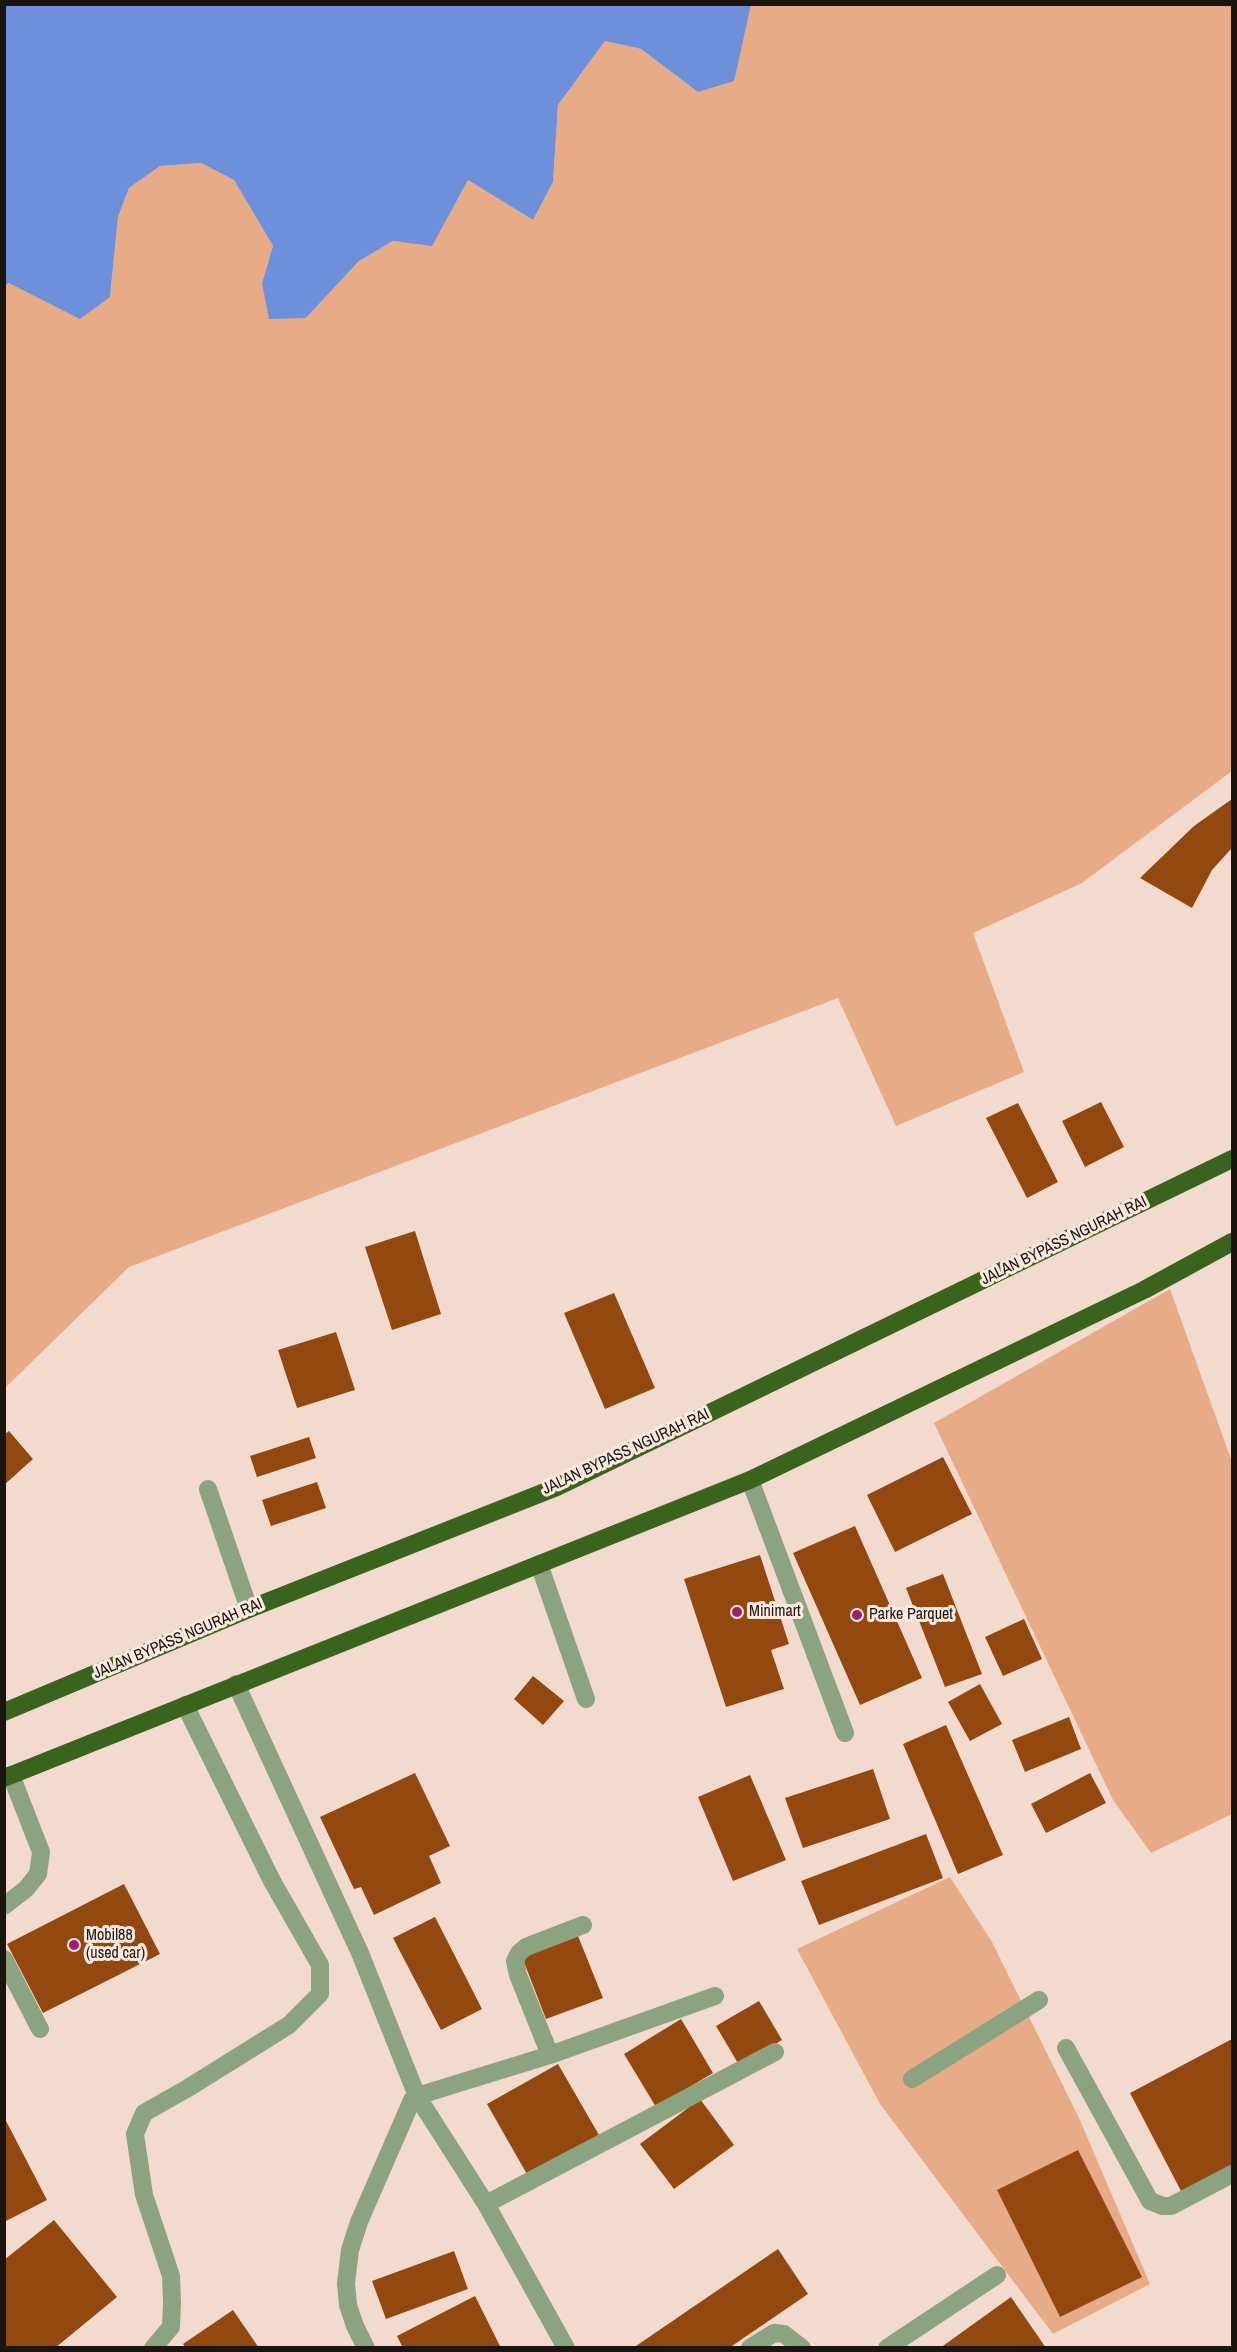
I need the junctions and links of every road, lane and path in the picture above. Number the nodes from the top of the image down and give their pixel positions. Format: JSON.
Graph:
{"nodes":[{"id":1,"x":1233,"y":1159,"type":"edge"},
{"id":2,"x":1233,"y":1242,"type":"edge"},
{"id":3,"x":750,"y":1480,"type":"junction"},
{"id":4,"x":208,"y":1489,"type":"dead end"},
{"id":5,"x":539,"y":1563,"type":"junction"},
{"id":6,"x":249,"y":1610,"type":"junction"},
{"id":7,"x":236,"y":1684,"type":"junction"},
{"id":8,"x":586,"y":1699,"type":"dead end"},
{"id":9,"x":185,"y":1705,"type":"junction"},
{"id":10,"x":4,"y":1712,"type":"edge"},
{"id":11,"x":845,"y":1733,"type":"dead end"},
{"id":12,"x":8,"y":1776,"type":"edge"},
{"id":13,"x":4,"y":1906,"type":"edge"},
{"id":14,"x":583,"y":1925,"type":"dead end"},
{"id":15,"x":4,"y":1959,"type":"edge"},
{"id":16,"x":715,"y":1996,"type":"dead end"},
{"id":17,"x":1039,"y":2000,"type":"dead end"},
{"id":18,"x":40,"y":2029,"type":"dead end"},
{"id":19,"x":1066,"y":2048,"type":"dead end"},
{"id":20,"x":775,"y":2052,"type":"dead end"},
{"id":21,"x":550,"y":2055,"type":"junction"},
{"id":22,"x":912,"y":2079,"type":"dead end"},
{"id":23,"x":417,"y":2096,"type":"junction"},
{"id":24,"x":1233,"y":2174,"type":"edge"},
{"id":25,"x":486,"y":2204,"type":"junction"},
{"id":26,"x":997,"y":2275,"type":"dead end"},
{"id":27,"x":153,"y":2348,"type":"edge"},
{"id":28,"x":366,"y":2348,"type":"edge"},
{"id":29,"x":566,"y":2348,"type":"edge"},
{"id":30,"x":750,"y":2348,"type":"edge"},
{"id":31,"x":801,"y":2348,"type":"edge"},
{"id":32,"x":887,"y":2348,"type":"edge"}],
"edges":[{"from":1,"to":6,"type":"highway","name":"JALAN BYPASS NGURAH RAI"},
{"from":2,"to":3,"type":"highway"},
{"from":3,"to":5,"type":"highway"},
{"from":3,"to":11,"type":"street"},
{"from":4,"to":6,"type":"street"},
{"from":5,"to":7,"type":"highway"},
{"from":5,"to":8,"type":"street"},
{"from":6,"to":10,"type":"highway","name":"JALAN BYPASS NGURAH RAI"},
{"from":7,"to":9,"type":"highway"},
{"from":7,"to":23,"type":"street"},
{"from":9,"to":12,"type":"highway"},
{"from":9,"to":27,"type":"street"},
{"from":12,"to":13,"type":"street"},
{"from":14,"to":21,"type":"street"},
{"from":15,"to":18,"type":"street"},
{"from":16,"to":21,"type":"street"},
{"from":17,"to":22,"type":"street"},
{"from":19,"to":24,"type":"street"},
{"from":20,"to":25,"type":"street"},
{"from":21,"to":23,"type":"street"},
{"from":23,"to":25,"type":"street"},
{"from":23,"to":28,"type":"street"},
{"from":25,"to":29,"type":"street"},
{"from":26,"to":32,"type":"street"},
{"from":30,"to":31,"type":"street"}]}
